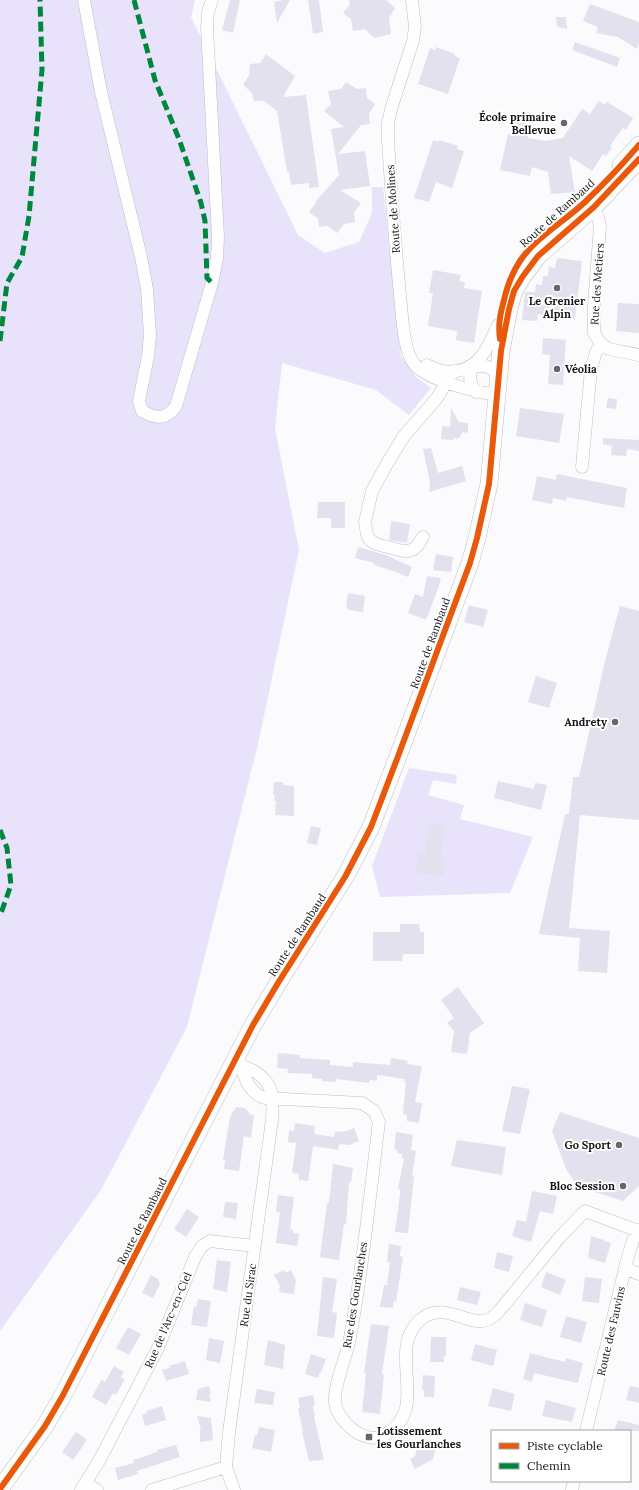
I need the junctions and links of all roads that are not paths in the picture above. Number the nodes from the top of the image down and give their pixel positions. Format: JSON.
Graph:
{"nodes":[{"id":1,"x":84,"y":0,"type":"edge"},
{"id":2,"x":212,"y":0,"type":"edge"},
{"id":3,"x":412,"y":0,"type":"edge"},
{"id":4,"x":639,"y":145,"type":"edge"},
{"id":5,"x":639,"y":152,"type":"edge"},
{"id":6,"x":639,"y":159,"type":"edge"},
{"id":7,"x":590,"y":205,"type":"junction"},
{"id":8,"x":498,"y":325,"type":"junction"},
{"id":9,"x":601,"y":344,"type":"junction"},
{"id":10,"x":501,"y":351,"type":"junction"},
{"id":11,"x":639,"y":355,"type":"edge"},
{"id":12,"x":472,"y":366,"type":"junction"},
{"id":13,"x":499,"y":373,"type":"junction"},
{"id":14,"x":450,"y":376,"type":"junction"},
{"id":15,"x":476,"y":392,"type":"junction"},
{"id":16,"x":497,"y":395,"type":"junction"},
{"id":17,"x":582,"y":467,"type":"dead end"},
{"id":18,"x":423,"y":537,"type":"dead end"},
{"id":19,"x":238,"y":1063,"type":"junction"},
{"id":20,"x":273,"y":1099,"type":"junction"},
{"id":21,"x":639,"y":1231,"type":"edge"},
{"id":22,"x":254,"y":1246,"type":"junction"},
{"id":23,"x":625,"y":1268,"type":"junction"},
{"id":24,"x":639,"y":1274,"type":"edge"},
{"id":25,"x":586,"y":1430,"type":"edge"},
{"id":26,"x":226,"y":1466,"type":"junction"},
{"id":27,"x":83,"y":1487,"type":"edge"},
{"id":28,"x":0,"y":1489,"type":"edge"},
{"id":29,"x":97,"y":1490,"type":"edge"},
{"id":30,"x":152,"y":1490,"type":"edge"},
{"id":31,"x":234,"y":1490,"type":"edge"}],
"edges":[{"from":1,"to":2,"type":"street"},
{"from":3,"to":14,"type":"street","name":"Route de Molines"},
{"from":4,"to":7,"type":"street","name":"Route de Rambaud"},
{"from":5,"to":7,"type":"street"},
{"from":6,"to":7,"type":"street","name":"Route de Rambaud"},
{"from":7,"to":8,"type":"street","name":"Route de Rambaud"},
{"from":7,"to":9,"type":"street","name":"Rue des Metiers"},
{"from":7,"to":10,"type":"street","name":"Route de Rambaud"},
{"from":8,"to":10,"type":"street","name":"Route de Rambaud"},
{"from":8,"to":12,"type":"street"},
{"from":9,"to":11,"type":"street"},
{"from":9,"to":17,"type":"street"},
{"from":10,"to":13,"type":"street","name":"Route de Rambaud"},
{"from":12,"to":13,"type":"street"},
{"from":12,"to":14,"type":"street"},
{"from":12,"to":15,"type":"street"},
{"from":13,"to":16,"type":"street","name":"Route de Rambaud"},
{"from":14,"to":15,"type":"street","name":"Route de Molines"},
{"from":14,"to":18,"type":"street"},
{"from":15,"to":16,"type":"street"},
{"from":16,"to":19,"type":"street","name":"Route de Rambaud"},
{"from":19,"to":20,"type":"street"},
{"from":19,"to":28,"type":"street","name":"Route de Rambaud"},
{"from":20,"to":21,"type":"street","name":"Rue des Gourlanches"},
{"from":20,"to":22,"type":"street","name":"Rue du Sirac"},
{"from":21,"to":23,"type":"street","name":"Route des Fauvins"},
{"from":22,"to":26,"type":"street","name":"Rue du Sirac"},
{"from":22,"to":27,"type":"street","name":"Rue de l'Arc-en-Ciel"},
{"from":23,"to":24,"type":"street"},
{"from":23,"to":25,"type":"street","name":"Route des Fauvins"},
{"from":26,"to":30,"type":"street"},
{"from":26,"to":31,"type":"street","name":"Rue du Sirac"},
{"from":27,"to":29,"type":"street","name":"Rue de l'Arc-en-Ciel"}]}
